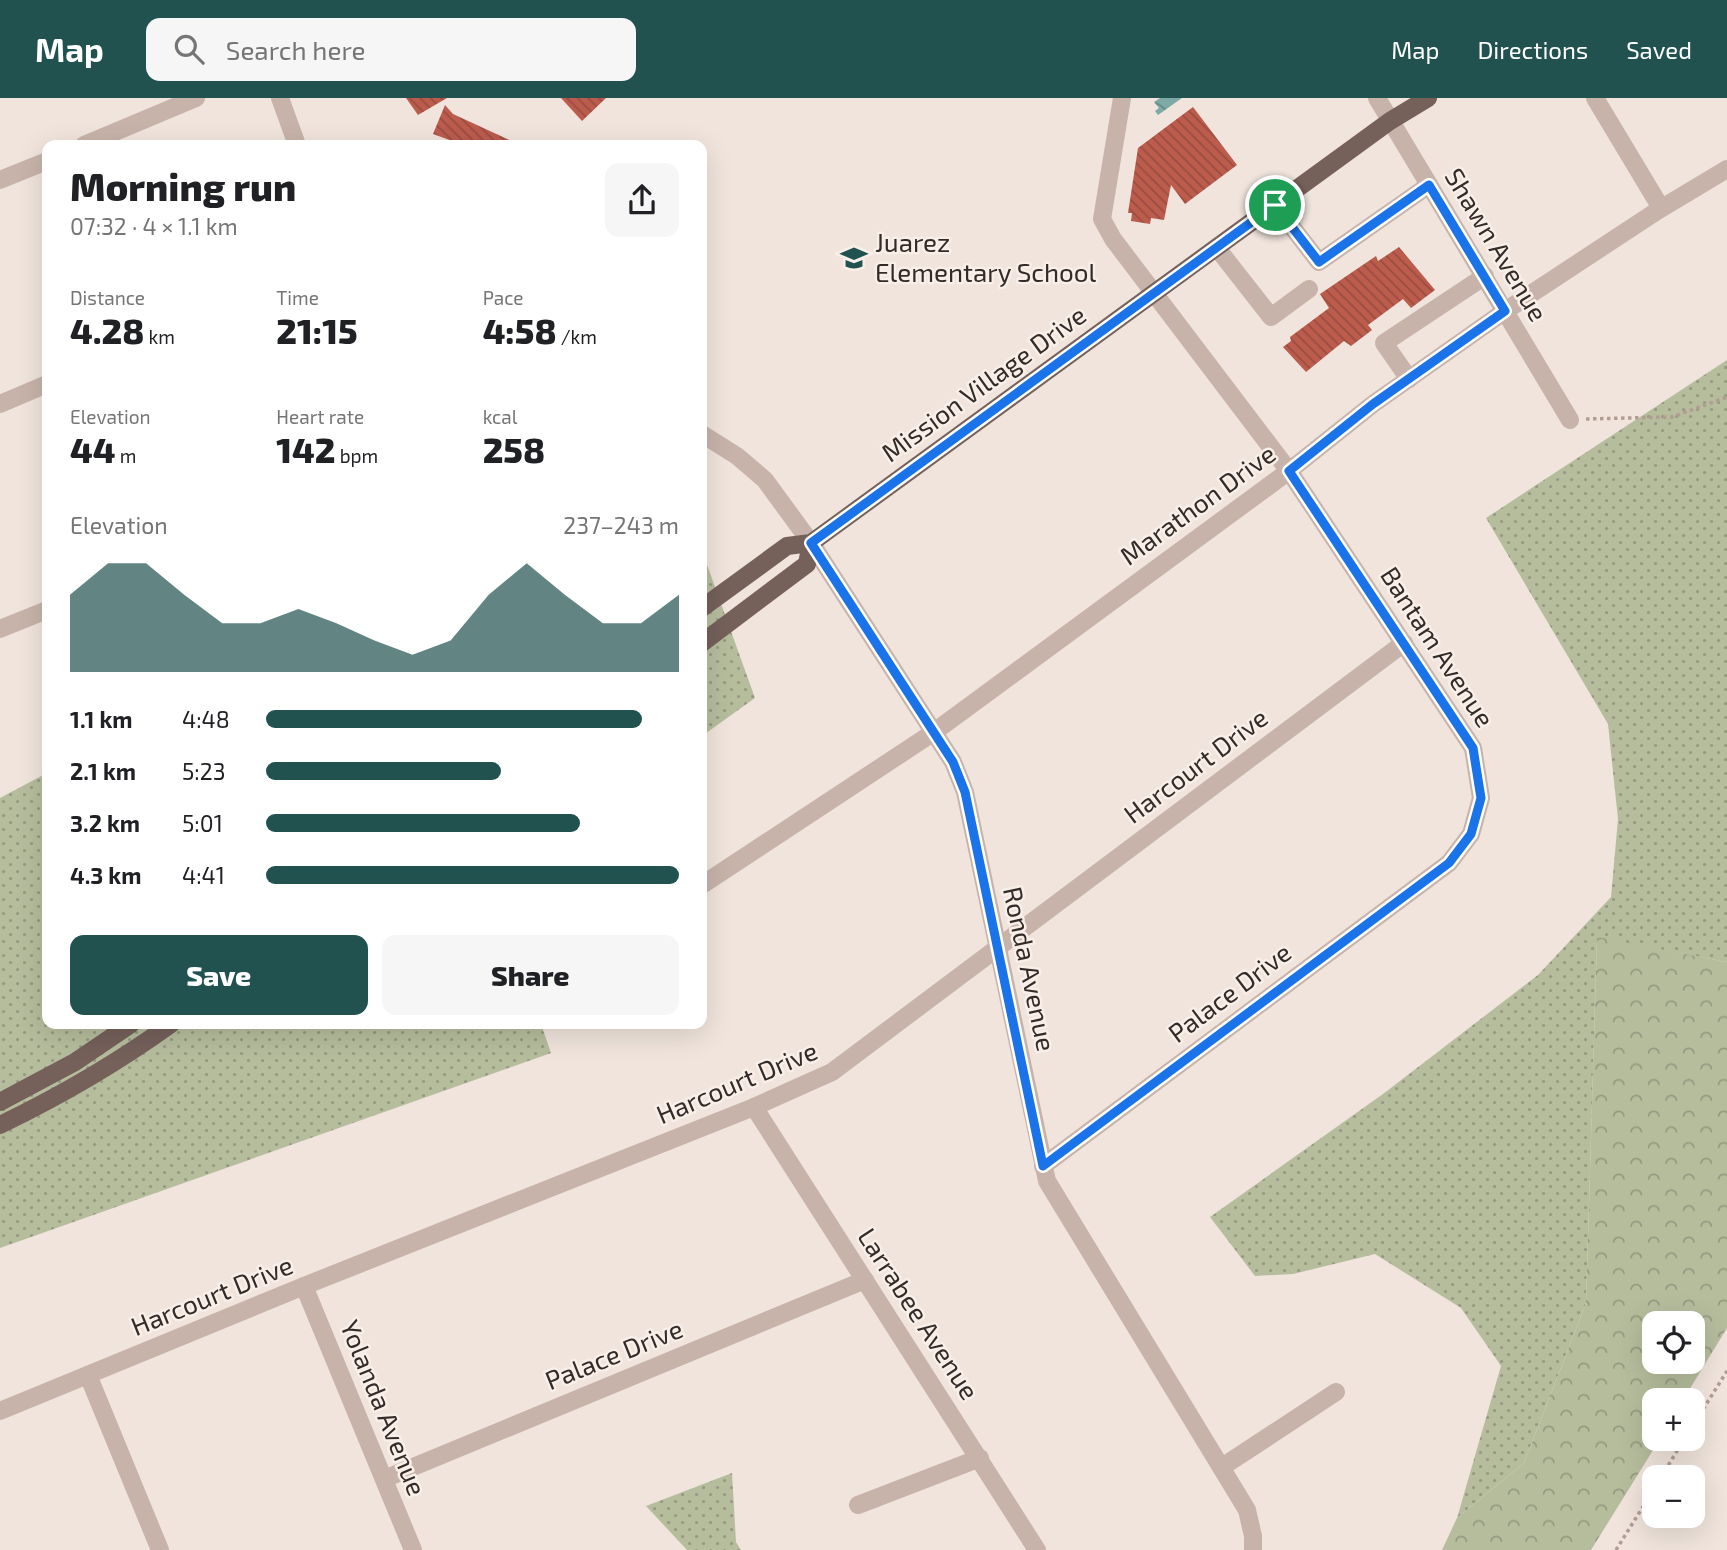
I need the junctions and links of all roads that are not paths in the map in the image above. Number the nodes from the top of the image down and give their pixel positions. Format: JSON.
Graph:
{"nodes":[{"id":1,"x":196,"y":98,"type":"edge"},
{"id":2,"x":279,"y":98,"type":"edge"},
{"id":3,"x":1122,"y":98,"type":"edge"},
{"id":4,"x":1377,"y":98,"type":"edge"},
{"id":5,"x":1428,"y":98,"type":"edge"},
{"id":6,"x":1595,"y":98,"type":"edge"},
{"id":7,"x":1391,"y":121,"type":"junction"},
{"id":8,"x":96,"y":140,"type":"edge"},
{"id":9,"x":294,"y":140,"type":"edge"},
{"id":10,"x":42,"y":162,"type":"edge"},
{"id":11,"x":1727,"y":169,"type":"edge"},
{"id":12,"x":0,"y":180,"type":"edge"},
{"id":13,"x":1429,"y":185,"type":"junction"},
{"id":14,"x":1275,"y":205,"type":"junction"},
{"id":15,"x":1661,"y":208,"type":"junction"},
{"id":16,"x":1217,"y":248,"type":"junction"},
{"id":17,"x":1485,"y":276,"type":"junction"},
{"id":18,"x":1309,"y":289,"type":"dead end"},
{"id":19,"x":1153,"y":294,"type":"junction"},
{"id":20,"x":1505,"y":311,"type":"junction"},
{"id":21,"x":1409,"y":379,"type":"junction"},
{"id":22,"x":42,"y":386,"type":"edge"},
{"id":23,"x":0,"y":404,"type":"edge"},
{"id":24,"x":1570,"y":420,"type":"road end"},
{"id":25,"x":707,"y":437,"type":"edge"},
{"id":26,"x":1289,"y":471,"type":"junction"},
{"id":27,"x":811,"y":543,"type":"junction"},
{"id":28,"x":707,"y":604,"type":"edge"},
{"id":29,"x":42,"y":612,"type":"edge"},
{"id":30,"x":0,"y":629,"type":"edge"},
{"id":31,"x":707,"y":639,"type":"edge"},
{"id":32,"x":1404,"y":643,"type":"junction"},
{"id":33,"x":934,"y":732,"type":"junction"},
{"id":34,"x":1449,"y":863,"type":"joint"},
{"id":35,"x":707,"y":882,"type":"edge"},
{"id":36,"x":998,"y":948,"type":"junction"},
{"id":37,"x":124,"y":1029,"type":"edge"},
{"id":38,"x":164,"y":1029,"type":"edge"},
{"id":39,"x":0,"y":1102,"type":"edge"},
{"id":40,"x":754,"y":1107,"type":"junction"},
{"id":41,"x":0,"y":1125,"type":"edge"},
{"id":42,"x":1043,"y":1166,"type":"junction"},
{"id":43,"x":865,"y":1280,"type":"junction"},
{"id":44,"x":304,"y":1286,"type":"junction"},
{"id":45,"x":88,"y":1375,"type":"junction"},
{"id":46,"x":1336,"y":1392,"type":"dead end"},
{"id":47,"x":0,"y":1411,"type":"edge"},
{"id":48,"x":980,"y":1458,"type":"junction"},
{"id":49,"x":1222,"y":1467,"type":"junction"},
{"id":50,"x":384,"y":1479,"type":"junction"},
{"id":51,"x":858,"y":1505,"type":"dead end"},
{"id":52,"x":160,"y":1550,"type":"edge"},
{"id":53,"x":413,"y":1550,"type":"edge"},
{"id":54,"x":1037,"y":1550,"type":"edge"},
{"id":55,"x":1253,"y":1550,"type":"edge"}],
"edges":[{"from":1,"to":8,"type":"street"},
{"from":2,"to":9,"type":"street"},
{"from":3,"to":19,"type":"street","name":"Bantam Avenue"},
{"from":4,"to":7,"type":"street","name":"Shawn Avenue"},
{"from":5,"to":7,"type":"main road","name":"Mission Village Drive"},
{"from":6,"to":15,"type":"street"},
{"from":7,"to":13,"type":"street","name":"Shawn Avenue"},
{"from":7,"to":14,"type":"main road","name":"Mission Village Drive"},
{"from":10,"to":12,"type":"street"},
{"from":11,"to":15,"type":"street","name":"Marathon Drive"},
{"from":13,"to":14,"type":"street"},
{"from":13,"to":17,"type":"street","name":"Shawn Avenue"},
{"from":14,"to":16,"type":"main road","name":"Mission Village Drive"},
{"from":15,"to":20,"type":"street","name":"Marathon Drive"},
{"from":16,"to":18,"type":"street"},
{"from":16,"to":19,"type":"main road","name":"Mission Village Drive"},
{"from":17,"to":20,"type":"street","name":"Shawn Avenue"},
{"from":17,"to":21,"type":"street"},
{"from":19,"to":26,"type":"street","name":"Bantam Avenue"},
{"from":19,"to":27,"type":"main road","name":"Mission Village Drive"},
{"from":20,"to":21,"type":"street","name":"Marathon Drive"},
{"from":20,"to":24,"type":"street","name":"Shawn Avenue"},
{"from":21,"to":26,"type":"street","name":"Marathon Drive"},
{"from":22,"to":23,"type":"street"},
{"from":25,"to":27,"type":"street","name":"Ronda Avenue"},
{"from":26,"to":32,"type":"street","name":"Bantam Avenue"},
{"from":26,"to":33,"type":"street","name":"Marathon Drive"},
{"from":27,"to":28,"type":"main road","name":"Mission Village Drive"},
{"from":27,"to":31,"type":"main road","name":"Mission Village Drive"},
{"from":27,"to":33,"type":"street","name":"Ronda Avenue"},
{"from":29,"to":30,"type":"street"},
{"from":32,"to":34,"type":"street","name":"Bantam Avenue"},
{"from":32,"to":36,"type":"street","name":"Harcourt Drive"},
{"from":33,"to":35,"type":"street","name":"Marathon Drive"},
{"from":33,"to":36,"type":"street","name":"Ronda Avenue"},
{"from":34,"to":42,"type":"street","name":"Palace Drive"},
{"from":36,"to":40,"type":"street","name":"Harcourt Drive"},
{"from":36,"to":42,"type":"street","name":"Ronda Avenue"},
{"from":37,"to":39,"type":"main road"},
{"from":38,"to":41,"type":"main road"},
{"from":40,"to":43,"type":"street","name":"Larrabee Avenue"},
{"from":40,"to":44,"type":"street","name":"Harcourt Drive"},
{"from":42,"to":49,"type":"street","name":"Ronda Avenue"},
{"from":43,"to":48,"type":"street","name":"Larrabee Avenue"},
{"from":43,"to":50,"type":"street","name":"Palace Drive"},
{"from":44,"to":45,"type":"street","name":"Harcourt Drive"},
{"from":44,"to":50,"type":"street","name":"Yolanda Avenue"},
{"from":45,"to":47,"type":"street","name":"Harcourt Drive"},
{"from":45,"to":52,"type":"street"},
{"from":46,"to":49,"type":"street"},
{"from":48,"to":51,"type":"street"},
{"from":48,"to":54,"type":"street","name":"Larrabee Avenue"},
{"from":49,"to":55,"type":"street","name":"Ronda Avenue"},
{"from":50,"to":53,"type":"street","name":"Yolanda Avenue"}]}
